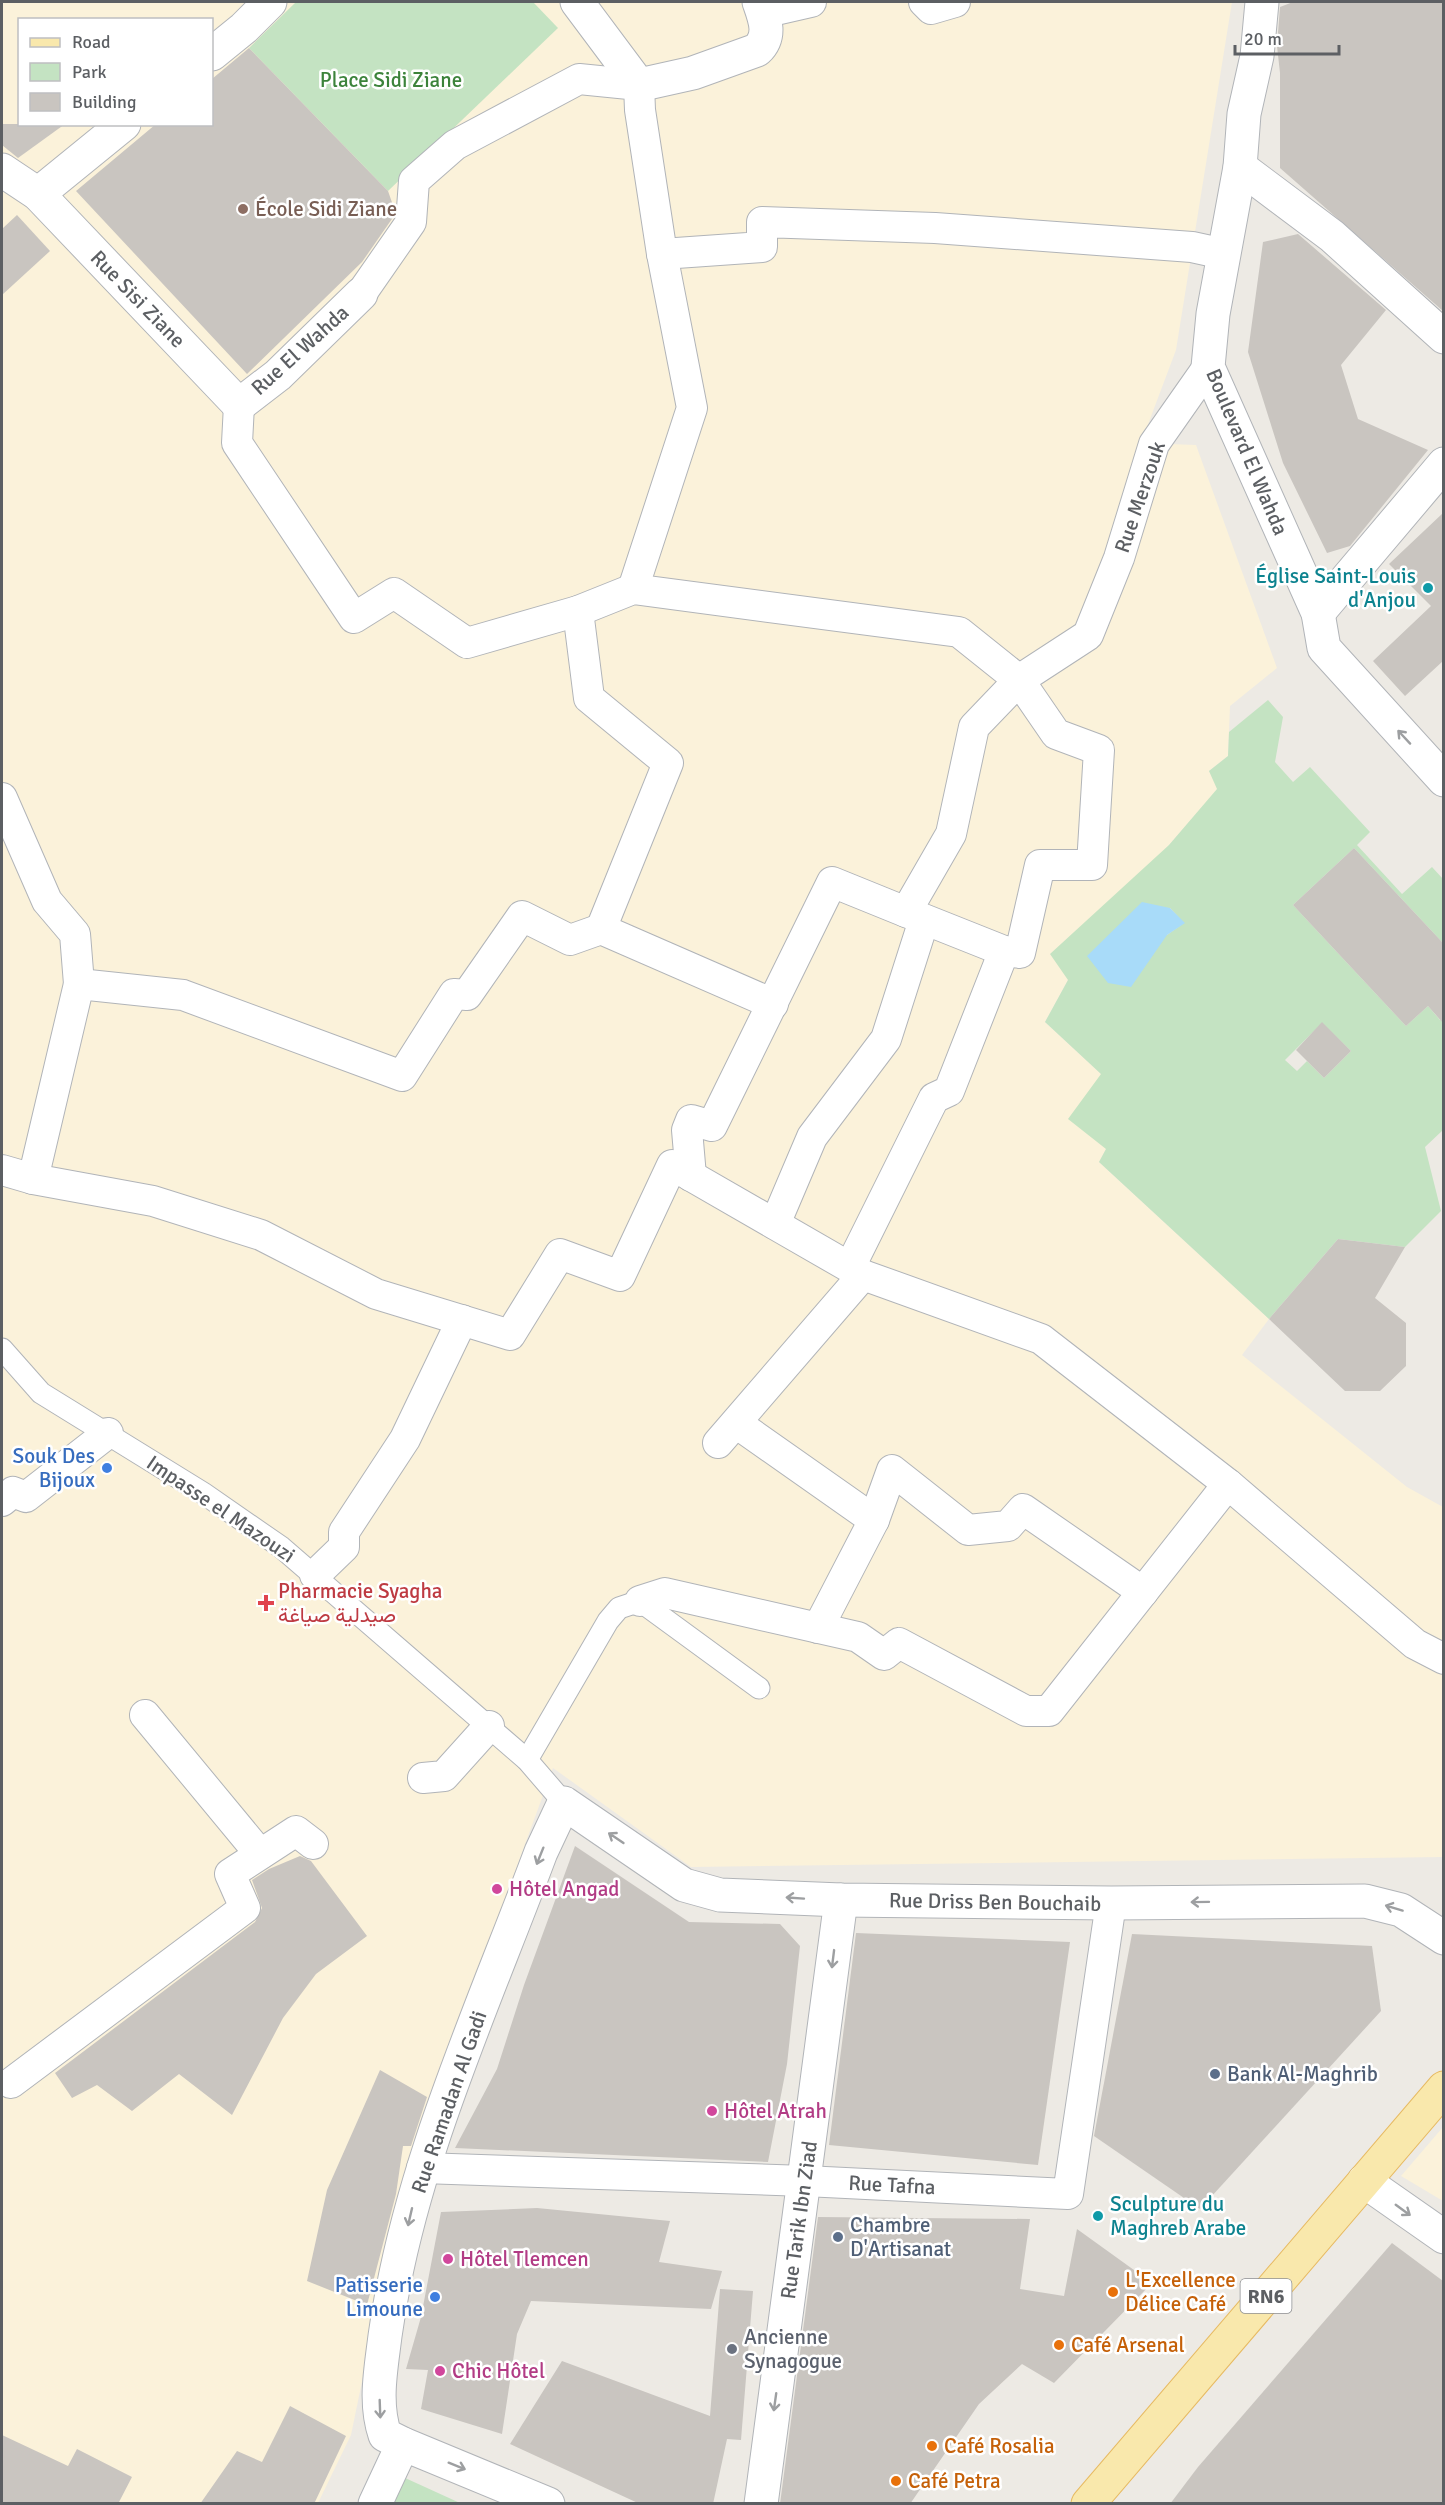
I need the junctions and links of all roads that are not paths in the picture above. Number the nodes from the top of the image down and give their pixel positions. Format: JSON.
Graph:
{"nodes":[{"id":1,"x":270,"y":2,"type":"edge"},
{"id":2,"x":576,"y":2,"type":"edge"},
{"id":3,"x":811,"y":2,"type":"edge"},
{"id":4,"x":924,"y":2,"type":"edge"},
{"id":5,"x":955,"y":2,"type":"edge"},
{"id":6,"x":1262,"y":2,"type":"edge"},
{"id":7,"x":761,"y":7,"type":"edge"},
{"id":8,"x":213,"y":53,"type":"edge"},
{"id":9,"x":639,"y":85,"type":"junction"},
{"id":10,"x":122,"y":126,"type":"edge"},
{"id":11,"x":1240,"y":167,"type":"junction"},
{"id":12,"x":2,"y":170,"type":"edge"},
{"id":13,"x":38,"y":194,"type":"junction"},
{"id":14,"x":662,"y":254,"type":"junction"},
{"id":15,"x":1224,"y":254,"type":"junction"},
{"id":16,"x":361,"y":294,"type":"joint"},
{"id":17,"x":1443,"y":337,"type":"edge"},
{"id":18,"x":1208,"y":367,"type":"junction"},
{"id":19,"x":238,"y":405,"type":"junction"},
{"id":20,"x":1443,"y":464,"type":"edge"},
{"id":21,"x":633,"y":589,"type":"junction"},
{"id":22,"x":578,"y":611,"type":"junction"},
{"id":23,"x":1318,"y":613,"type":"junction"},
{"id":24,"x":1019,"y":681,"type":"junction"},
{"id":25,"x":1443,"y":780,"type":"edge"},
{"id":26,"x":2,"y":798,"type":"edge"},
{"id":27,"x":915,"y":916,"type":"junction"},
{"id":28,"x":601,"y":929,"type":"junction"},
{"id":29,"x":1004,"y":951,"type":"junction"},
{"id":30,"x":79,"y":984,"type":"junction"},
{"id":31,"x":773,"y":1004,"type":"junction"},
{"id":32,"x":2,"y":1170,"type":"edge"},
{"id":33,"x":691,"y":1176,"type":"junction"},
{"id":34,"x":33,"y":1179,"type":"junction"},
{"id":35,"x":775,"y":1224,"type":"junction"},
{"id":36,"x":856,"y":1271,"type":"junction"},
{"id":37,"x":462,"y":1320,"type":"junction"},
{"id":38,"x":2,"y":1349,"type":"edge"},
{"id":39,"x":108,"y":1433,"type":"junction"},
{"id":40,"x":1228,"y":1484,"type":"junction"},
{"id":41,"x":2,"y":1501,"type":"edge"},
{"id":42,"x":874,"y":1520,"type":"junction"},
{"id":43,"x":315,"y":1575,"type":"junction"},
{"id":44,"x":1143,"y":1592,"type":"junction"},
{"id":45,"x":640,"y":1601,"type":"junction"},
{"id":46,"x":818,"y":1628,"type":"junction"},
{"id":47,"x":1443,"y":1659,"type":"edge"},
{"id":48,"x":759,"y":1688,"type":"dead end"},
{"id":49,"x":145,"y":1715,"type":"dead end"},
{"id":50,"x":489,"y":1726,"type":"junction"},
{"id":51,"x":527,"y":1760,"type":"junction"},
{"id":52,"x":423,"y":1778,"type":"dead end"},
{"id":53,"x":564,"y":1803,"type":"junction"},
{"id":54,"x":313,"y":1844,"type":"dead end"},
{"id":55,"x":261,"y":1854,"type":"junction"},
{"id":56,"x":841,"y":1900,"type":"junction"},
{"id":57,"x":1111,"y":1903,"type":"junction"},
{"id":58,"x":1443,"y":1938,"type":"edge"},
{"id":59,"x":4,"y":2083,"type":"edge"},
{"id":60,"x":1443,"y":2088,"type":"edge"},
{"id":61,"x":422,"y":2168,"type":"junction"},
{"id":62,"x":805,"y":2181,"type":"junction"},
{"id":63,"x":1364,"y":2181,"type":"junction"},
{"id":64,"x":1443,"y":2237,"type":"edge"},
{"id":65,"x":402,"y":2444,"type":"junction"},
{"id":66,"x":375,"y":2504,"type":"edge"},
{"id":67,"x":548,"y":2504,"type":"edge"},
{"id":68,"x":761,"y":2504,"type":"edge"},
{"id":69,"x":1089,"y":2504,"type":"edge"}],
"edges":[{"from":1,"to":8,"type":"street"},
{"from":2,"to":9,"type":"street"},
{"from":3,"to":7,"type":"street"},
{"from":4,"to":5,"type":"street"},
{"from":6,"to":11,"type":"street","name":"Boulevard El Wahda"},
{"from":7,"to":9,"type":"street"},
{"from":9,"to":14,"type":"street"},
{"from":9,"to":16,"type":"street"},
{"from":10,"to":13,"type":"street"},
{"from":11,"to":15,"type":"street","name":"Boulevard El Wahda"},
{"from":11,"to":17,"type":"street"},
{"from":12,"to":13,"type":"street","name":"Rue Sisi Ziane"},
{"from":13,"to":19,"type":"street","name":"Rue Sisi Ziane"},
{"from":14,"to":15,"type":"street"},
{"from":14,"to":21,"type":"street"},
{"from":15,"to":18,"type":"street","name":"Boulevard El Wahda"},
{"from":16,"to":19,"type":"street","name":"Rue El Wahda"},
{"from":18,"to":23,"type":"street","name":"Boulevard El Wahda"},
{"from":18,"to":24,"type":"street","name":"Rue Merzouk"},
{"from":19,"to":22,"type":"street"},
{"from":20,"to":23,"type":"street"},
{"from":21,"to":22,"type":"street"},
{"from":21,"to":24,"type":"street"},
{"from":22,"to":28,"type":"street"},
{"from":25,"to":23,"type":"street","name":"Boulevard El Wahda","one_way":true},
{"from":24,"to":27,"type":"street"},
{"from":24,"to":29,"type":"street"},
{"from":26,"to":30,"type":"street"},
{"from":27,"to":29,"type":"street"},
{"from":27,"to":31,"type":"street"},
{"from":27,"to":35,"type":"street"},
{"from":28,"to":30,"type":"street"},
{"from":28,"to":31,"type":"street"},
{"from":29,"to":36,"type":"street"},
{"from":30,"to":34,"type":"street"},
{"from":31,"to":33,"type":"street"},
{"from":32,"to":34,"type":"street"},
{"from":33,"to":35,"type":"street"},
{"from":33,"to":37,"type":"street"},
{"from":34,"to":37,"type":"street"},
{"from":35,"to":36,"type":"street"},
{"from":36,"to":40,"type":"street"},
{"from":36,"to":42,"type":"street"},
{"from":37,"to":43,"type":"street"},
{"from":38,"to":39,"type":"lane","name":"Impasse el Mazouzi"},
{"from":39,"to":41,"type":"street"},
{"from":39,"to":43,"type":"lane","name":"Impasse el Mazouzi"},
{"from":40,"to":44,"type":"street"},
{"from":40,"to":47,"type":"street"},
{"from":42,"to":44,"type":"street"},
{"from":42,"to":46,"type":"street"},
{"from":43,"to":50,"type":"lane","name":"Impasse el Mazouzi"},
{"from":44,"to":46,"type":"street"},
{"from":45,"to":46,"type":"street"},
{"from":45,"to":48,"type":"lane"},
{"from":45,"to":51,"type":"lane"},
{"from":49,"to":55,"type":"street"},
{"from":50,"to":51,"type":"lane","name":"Impasse el Mazouzi"},
{"from":50,"to":52,"type":"street"},
{"from":51,"to":53,"type":"lane","name":"Impasse el Mazouzi"},
{"from":56,"to":53,"type":"street","name":"Rue Driss Ben Bouchaib","one_way":true},
{"from":53,"to":61,"type":"street","name":"Rue Ramadan Al Gadi","one_way":true},
{"from":54,"to":55,"type":"street"},
{"from":55,"to":59,"type":"street"},
{"from":56,"to":57,"type":"street","name":"Rue Driss Ben Bouchaib"},
{"from":56,"to":62,"type":"street","name":"Rue Tarik Ibn Ziad","one_way":true},
{"from":58,"to":57,"type":"street","name":"Rue Driss Ben Bouchaib","one_way":true},
{"from":57,"to":62,"type":"street","name":"Rue Tafna"},
{"from":60,"to":63,"type":"main road","number":"RN6"},
{"from":61,"to":62,"type":"street","name":"Rue Tafna"},
{"from":61,"to":65,"type":"street","name":"Rue Ramadan Al Gadi","one_way":true},
{"from":62,"to":68,"type":"street","name":"Rue Tarik Ibn Ziad","one_way":true},
{"from":63,"to":64,"type":"street","one_way":true},
{"from":63,"to":69,"type":"main road","number":"RN6"},
{"from":65,"to":66,"type":"street"},
{"from":65,"to":67,"type":"street","one_way":true}]}
